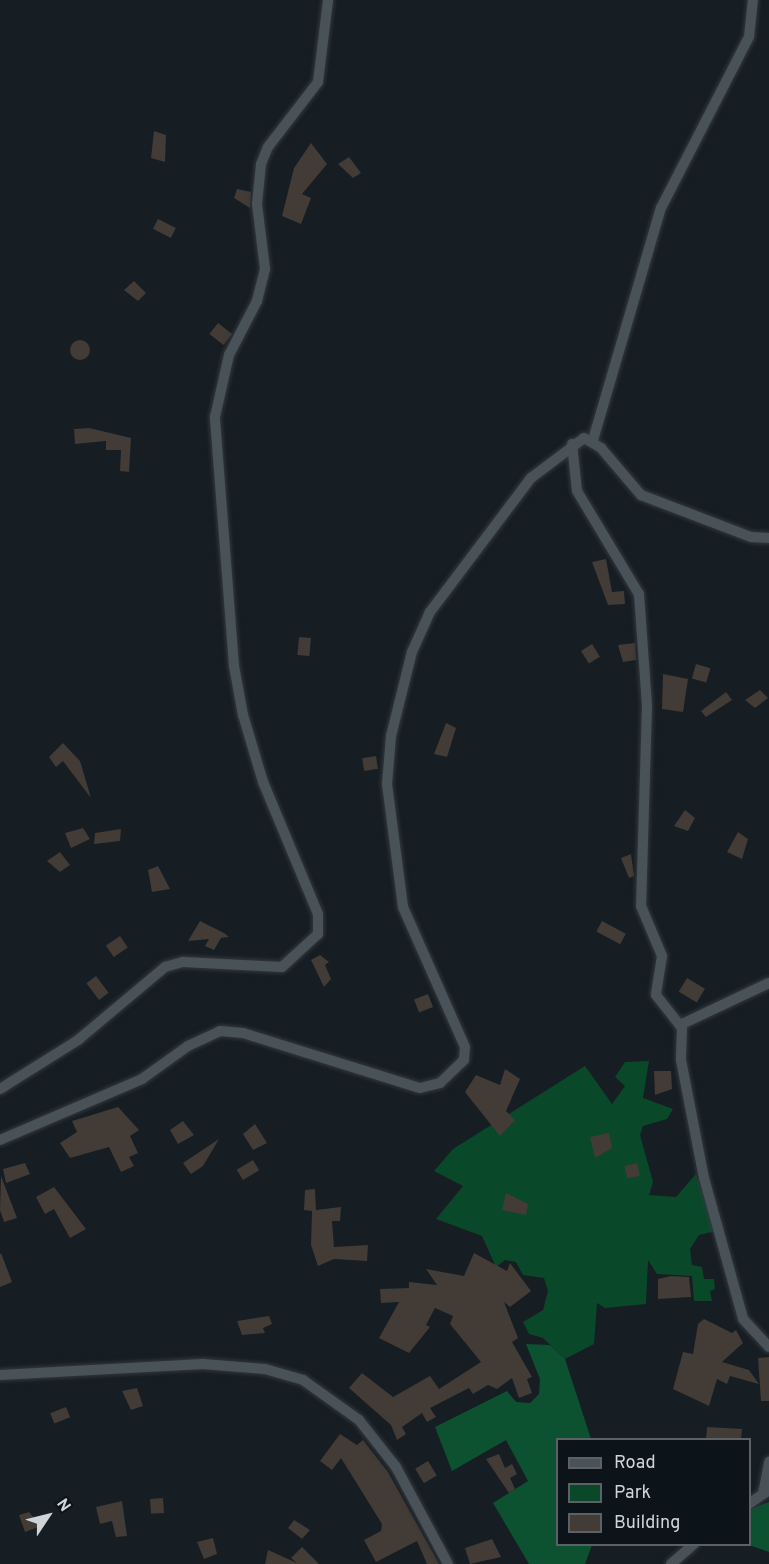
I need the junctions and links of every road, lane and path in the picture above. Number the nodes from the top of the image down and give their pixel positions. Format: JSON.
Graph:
{"nodes":[{"id":1,"x":328,"y":0,"type":"edge"},
{"id":2,"x":753,"y":0,"type":"edge"},
{"id":3,"x":593,"y":440,"type":"junction"},
{"id":4,"x":572,"y":444,"type":"junction"},
{"id":5,"x":769,"y":538,"type":"edge"},
{"id":6,"x":769,"y":983,"type":"edge"},
{"id":7,"x":680,"y":1025,"type":"junction"},
{"id":8,"x":0,"y":1089,"type":"edge"},
{"id":9,"x":0,"y":1140,"type":"edge"},
{"id":10,"x":769,"y":1347,"type":"edge"},
{"id":11,"x":0,"y":1375,"type":"edge"},
{"id":12,"x":769,"y":1462,"type":"edge"},
{"id":13,"x":766,"y":1492,"type":"edge"},
{"id":14,"x":751,"y":1502,"type":"edge"},
{"id":15,"x":693,"y":1546,"type":"edge"},
{"id":16,"x":448,"y":1564,"type":"edge"},
{"id":17,"x":671,"y":1564,"type":"edge"}],
"edges":[{"from":1,"to":8,"type":"street"},
{"from":2,"to":3,"type":"street"},
{"from":3,"to":4,"type":"street"},
{"from":3,"to":5,"type":"street"},
{"from":4,"to":7,"type":"street"},
{"from":4,"to":9,"type":"street"},
{"from":6,"to":7,"type":"street"},
{"from":7,"to":10,"type":"street"},
{"from":11,"to":16,"type":"street"},
{"from":12,"to":13,"type":"street"},
{"from":13,"to":14,"type":"street"},
{"from":15,"to":17,"type":"street"}]}
